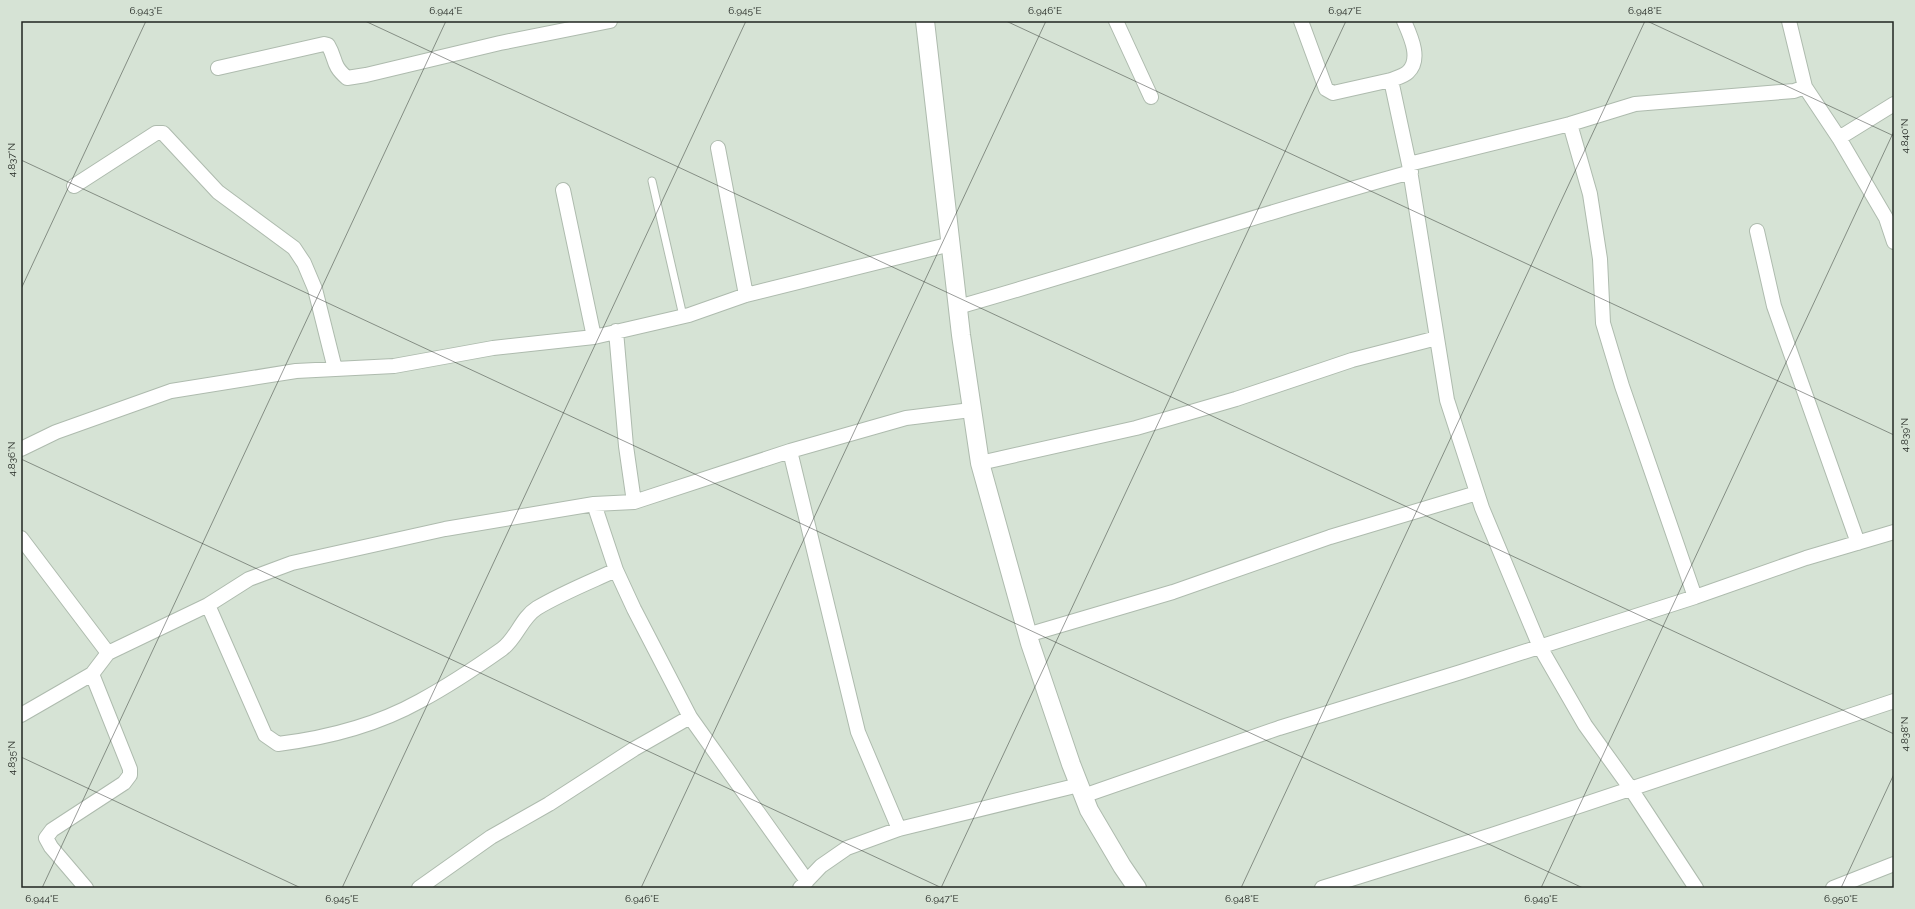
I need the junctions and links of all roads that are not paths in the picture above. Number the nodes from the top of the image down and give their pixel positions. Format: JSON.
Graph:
{"nodes":[{"id":1,"x":610,"y":21,"type":"edge"},
{"id":2,"x":925,"y":21,"type":"edge"},
{"id":3,"x":1116,"y":21,"type":"edge"},
{"id":4,"x":1301,"y":21,"type":"edge"},
{"id":5,"x":1404,"y":21,"type":"edge"},
{"id":6,"x":1788,"y":21,"type":"edge"},
{"id":7,"x":218,"y":68,"type":"dead end"},
{"id":8,"x":1391,"y":80,"type":"junction"},
{"id":9,"x":1806,"y":88,"type":"junction"},
{"id":10,"x":1151,"y":97,"type":"dead end"},
{"id":11,"x":1894,"y":104,"type":"edge"},
{"id":12,"x":1570,"y":124,"type":"junction"},
{"id":13,"x":1839,"y":138,"type":"junction"},
{"id":14,"x":718,"y":148,"type":"dead end"},
{"id":15,"x":1410,"y":168,"type":"junction"},
{"id":16,"x":652,"y":181,"type":"dead end"},
{"id":17,"x":74,"y":186,"type":"dead end"},
{"id":18,"x":563,"y":190,"type":"dead end"},
{"id":19,"x":1757,"y":232,"type":"dead end"},
{"id":20,"x":1894,"y":242,"type":"edge"},
{"id":21,"x":951,"y":244,"type":"junction"},
{"id":22,"x":746,"y":295,"type":"junction"},
{"id":23,"x":958,"y":307,"type":"junction"},
{"id":24,"x":683,"y":316,"type":"junction"},
{"id":25,"x":616,"y":331,"type":"junction"},
{"id":26,"x":594,"y":337,"type":"junction"},
{"id":27,"x":1437,"y":338,"type":"junction"},
{"id":28,"x":335,"y":369,"type":"junction"},
{"id":29,"x":971,"y":410,"type":"junction"},
{"id":30,"x":21,"y":449,"type":"edge"},
{"id":31,"x":790,"y":451,"type":"junction"},
{"id":32,"x":980,"y":463,"type":"junction"},
{"id":33,"x":1477,"y":493,"type":"junction"},
{"id":34,"x":634,"y":502,"type":"junction"},
{"id":35,"x":594,"y":504,"type":"junction"},
{"id":36,"x":1894,"y":532,"type":"edge"},
{"id":37,"x":21,"y":538,"type":"edge"},
{"id":38,"x":1858,"y":543,"type":"junction"},
{"id":39,"x":616,"y":570,"type":"junction"},
{"id":40,"x":1695,"y":597,"type":"junction"},
{"id":41,"x":208,"y":605,"type":"junction"},
{"id":42,"x":1027,"y":635,"type":"junction"},
{"id":43,"x":1540,"y":647,"type":"junction"},
{"id":44,"x":108,"y":654,"type":"junction"},
{"id":45,"x":92,"y":674,"type":"junction"},
{"id":46,"x":1894,"y":702,"type":"edge"},
{"id":47,"x":21,"y":715,"type":"edge"},
{"id":48,"x":690,"y":718,"type":"junction"},
{"id":49,"x":1631,"y":789,"type":"junction"},
{"id":50,"x":1081,"y":790,"type":"junction"},
{"id":51,"x":899,"y":829,"type":"junction"},
{"id":52,"x":1894,"y":864,"type":"edge"},
{"id":53,"x":804,"y":884,"type":"edge"},
{"id":54,"x":86,"y":888,"type":"edge"},
{"id":55,"x":419,"y":888,"type":"edge"},
{"id":56,"x":1137,"y":888,"type":"edge"},
{"id":57,"x":1322,"y":888,"type":"edge"},
{"id":58,"x":1696,"y":888,"type":"edge"},
{"id":59,"x":1833,"y":888,"type":"edge"}],
"edges":[{"from":1,"to":7,"type":"street"},
{"from":2,"to":21,"type":"street"},
{"from":3,"to":10,"type":"street"},
{"from":4,"to":8,"type":"street"},
{"from":5,"to":8,"type":"street"},
{"from":6,"to":9,"type":"street"},
{"from":8,"to":15,"type":"street"},
{"from":9,"to":12,"type":"street"},
{"from":9,"to":13,"type":"street"},
{"from":11,"to":13,"type":"street"},
{"from":12,"to":15,"type":"street"},
{"from":12,"to":40,"type":"street"},
{"from":13,"to":20,"type":"street"},
{"from":14,"to":22,"type":"street"},
{"from":15,"to":23,"type":"street"},
{"from":15,"to":27,"type":"street"},
{"from":16,"to":24,"type":"lane"},
{"from":17,"to":28,"type":"street"},
{"from":18,"to":26,"type":"street"},
{"from":19,"to":38,"type":"street"},
{"from":21,"to":22,"type":"street"},
{"from":21,"to":23,"type":"street"},
{"from":22,"to":24,"type":"street"},
{"from":23,"to":29,"type":"street"},
{"from":24,"to":25,"type":"street"},
{"from":25,"to":26,"type":"street"},
{"from":25,"to":34,"type":"street"},
{"from":26,"to":28,"type":"street"},
{"from":27,"to":32,"type":"street"},
{"from":27,"to":33,"type":"street"},
{"from":28,"to":30,"type":"street"},
{"from":29,"to":31,"type":"street"},
{"from":29,"to":32,"type":"street"},
{"from":31,"to":34,"type":"street"},
{"from":31,"to":51,"type":"street"},
{"from":32,"to":42,"type":"street"},
{"from":33,"to":42,"type":"street"},
{"from":33,"to":43,"type":"street"},
{"from":34,"to":35,"type":"street"},
{"from":35,"to":39,"type":"street"},
{"from":35,"to":41,"type":"street"},
{"from":36,"to":38,"type":"street"},
{"from":37,"to":44,"type":"street"},
{"from":38,"to":40,"type":"street"},
{"from":39,"to":41,"type":"street"},
{"from":39,"to":48,"type":"street"},
{"from":40,"to":43,"type":"street"},
{"from":41,"to":44,"type":"street"},
{"from":42,"to":50,"type":"street"},
{"from":43,"to":49,"type":"street"},
{"from":43,"to":50,"type":"street"},
{"from":44,"to":45,"type":"street"},
{"from":45,"to":47,"type":"street"},
{"from":45,"to":54,"type":"street"},
{"from":46,"to":49,"type":"street"},
{"from":48,"to":53,"type":"street"},
{"from":48,"to":55,"type":"street"},
{"from":49,"to":57,"type":"street"},
{"from":49,"to":58,"type":"street"},
{"from":50,"to":51,"type":"street"},
{"from":50,"to":56,"type":"street"},
{"from":51,"to":53,"type":"street"},
{"from":52,"to":59,"type":"street"}]}
